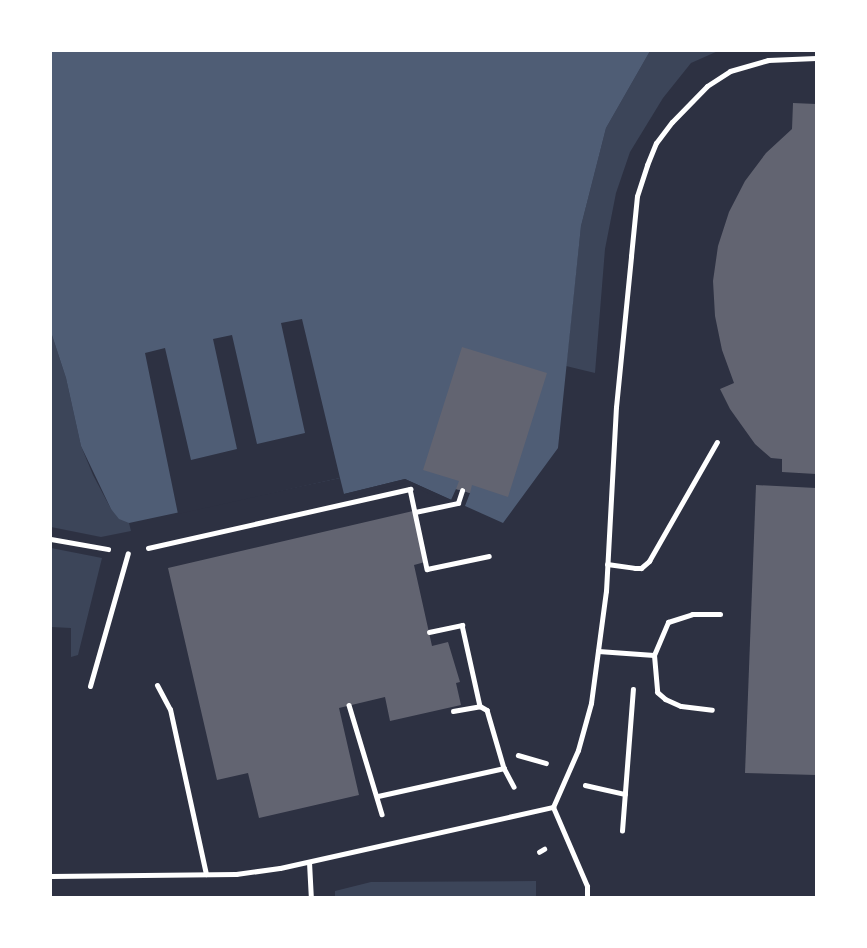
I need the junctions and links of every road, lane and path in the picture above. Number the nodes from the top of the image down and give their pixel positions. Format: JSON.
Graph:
{"nodes":[{"id":1,"x":816,"y":58,"type":"edge"},
{"id":2,"x":717,"y":442,"type":"dead end"},
{"id":3,"x":463,"y":491,"type":"dead end"},
{"id":4,"x":415,"y":512,"type":"junction"},
{"id":5,"x":181,"y":541,"type":"dead end"},
{"id":6,"x":128,"y":553,"type":"dead end"},
{"id":7,"x":489,"y":556,"type":"dead end"},
{"id":8,"x":607,"y":564,"type":"junction"},
{"id":9,"x":720,"y":614,"type":"dead end"},
{"id":10,"x":429,"y":632,"type":"dead end"},
{"id":11,"x":598,"y":651,"type":"junction"},
{"id":12,"x":654,"y":655,"type":"junction"},
{"id":13,"x":634,"y":679,"type":"dead end"},
{"id":14,"x":157,"y":685,"type":"dead end"},
{"id":15,"x":90,"y":686,"type":"dead end"},
{"id":16,"x":349,"y":705,"type":"dead end"},
{"id":17,"x":480,"y":706,"type":"junction"},
{"id":18,"x":712,"y":710,"type":"dead end"},
{"id":19,"x":453,"y":711,"type":"dead end"},
{"id":20,"x":518,"y":755,"type":"dead end"},
{"id":21,"x":546,"y":763,"type":"dead end"},
{"id":22,"x":504,"y":768,"type":"junction"},
{"id":23,"x":583,"y":785,"type":"dead end"},
{"id":24,"x":514,"y":787,"type":"dead end"},
{"id":25,"x":625,"y":794,"type":"junction"},
{"id":26,"x":378,"y":796,"type":"junction"},
{"id":27,"x":553,"y":807,"type":"junction"},
{"id":28,"x":382,"y":814,"type":"dead end"},
{"id":29,"x":622,"y":831,"type":"dead end"},
{"id":30,"x":309,"y":862,"type":"junction"},
{"id":31,"x":205,"y":874,"type":"junction"},
{"id":32,"x":51,"y":876,"type":"edge"},
{"id":33,"x":311,"y":897,"type":"edge"},
{"id":34,"x":587,"y":897,"type":"edge"}],
"edges":[{"from":1,"to":8,"type":"lane"},
{"from":2,"to":8,"type":"lane"},
{"from":3,"to":4,"type":"path"},
{"from":4,"to":5,"type":"path"},
{"from":4,"to":7,"type":"path"},
{"from":6,"to":15,"type":"lane"},
{"from":8,"to":11,"type":"lane"},
{"from":9,"to":12,"type":"lane"},
{"from":10,"to":17,"type":"path"},
{"from":11,"to":12,"type":"lane"},
{"from":11,"to":27,"type":"lane"},
{"from":12,"to":18,"type":"lane"},
{"from":13,"to":25,"type":"path"},
{"from":14,"to":31,"type":"lane"},
{"from":16,"to":26,"type":"path"},
{"from":17,"to":19,"type":"path"},
{"from":17,"to":22,"type":"path"},
{"from":20,"to":21,"type":"path"},
{"from":22,"to":24,"type":"path"},
{"from":22,"to":26,"type":"path"},
{"from":23,"to":25,"type":"path"},
{"from":25,"to":29,"type":"path"},
{"from":26,"to":28,"type":"path"},
{"from":27,"to":30,"type":"lane"},
{"from":27,"to":34,"type":"lane"},
{"from":30,"to":31,"type":"lane"},
{"from":30,"to":33,"type":"lane"},
{"from":31,"to":32,"type":"lane"}]}
